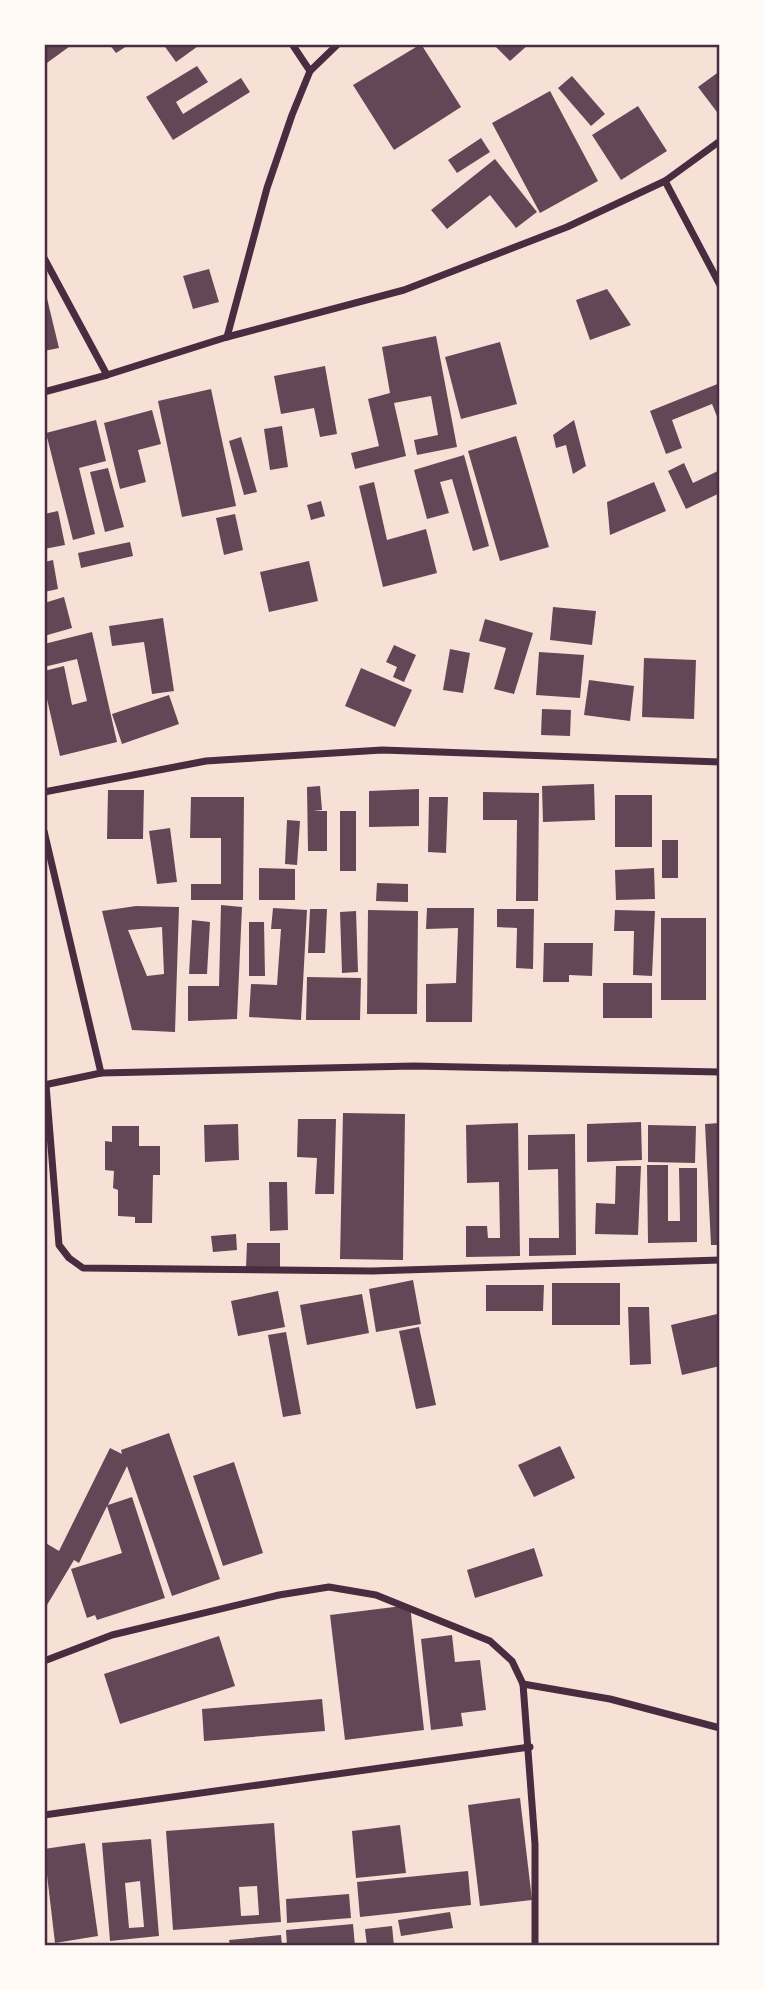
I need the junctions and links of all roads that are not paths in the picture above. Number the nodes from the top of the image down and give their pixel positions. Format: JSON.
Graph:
{"nodes":[{"id":1,"x":292,"y":44,"type":"edge"},
{"id":2,"x":338,"y":44,"type":"edge"},
{"id":3,"x":310,"y":71,"type":"junction"},
{"id":4,"x":720,"y":141,"type":"edge"},
{"id":5,"x":665,"y":180,"type":"junction"},
{"id":6,"x":44,"y":258,"type":"edge"},
{"id":7,"x":720,"y":285,"type":"edge"},
{"id":8,"x":227,"y":337,"type":"junction"},
{"id":9,"x":107,"y":375,"type":"junction"},
{"id":10,"x":44,"y":391,"type":"edge"},
{"id":11,"x":720,"y":762,"type":"edge"},
{"id":12,"x":44,"y":792,"type":"edge"},
{"id":13,"x":44,"y":831,"type":"edge"},
{"id":14,"x":720,"y":1072,"type":"edge"},
{"id":15,"x":101,"y":1073,"type":"junction"},
{"id":16,"x":45,"y":1085,"type":"edge"},
{"id":17,"x":720,"y":1259,"type":"edge"},
{"id":18,"x":44,"y":1661,"type":"edge"},
{"id":19,"x":523,"y":1684,"type":"junction"},
{"id":20,"x":720,"y":1728,"type":"edge"},
{"id":21,"x":530,"y":1747,"type":"junction"},
{"id":22,"x":44,"y":1815,"type":"edge"},
{"id":23,"x":535,"y":1946,"type":"edge"}],
"edges":[{"from":1,"to":3,"type":"street"},
{"from":2,"to":3,"type":"street"},
{"from":3,"to":8,"type":"street"},
{"from":4,"to":5,"type":"street"},
{"from":5,"to":7,"type":"street"},
{"from":5,"to":8,"type":"street"},
{"from":6,"to":9,"type":"street"},
{"from":8,"to":9,"type":"street"},
{"from":9,"to":10,"type":"street"},
{"from":11,"to":12,"type":"street"},
{"from":13,"to":15,"type":"street"},
{"from":14,"to":15,"type":"street"},
{"from":15,"to":16,"type":"street"},
{"from":16,"to":17,"type":"street"},
{"from":18,"to":19,"type":"street"},
{"from":19,"to":20,"type":"street"},
{"from":19,"to":21,"type":"street"},
{"from":21,"to":22,"type":"street"},
{"from":21,"to":23,"type":"street"}]}
